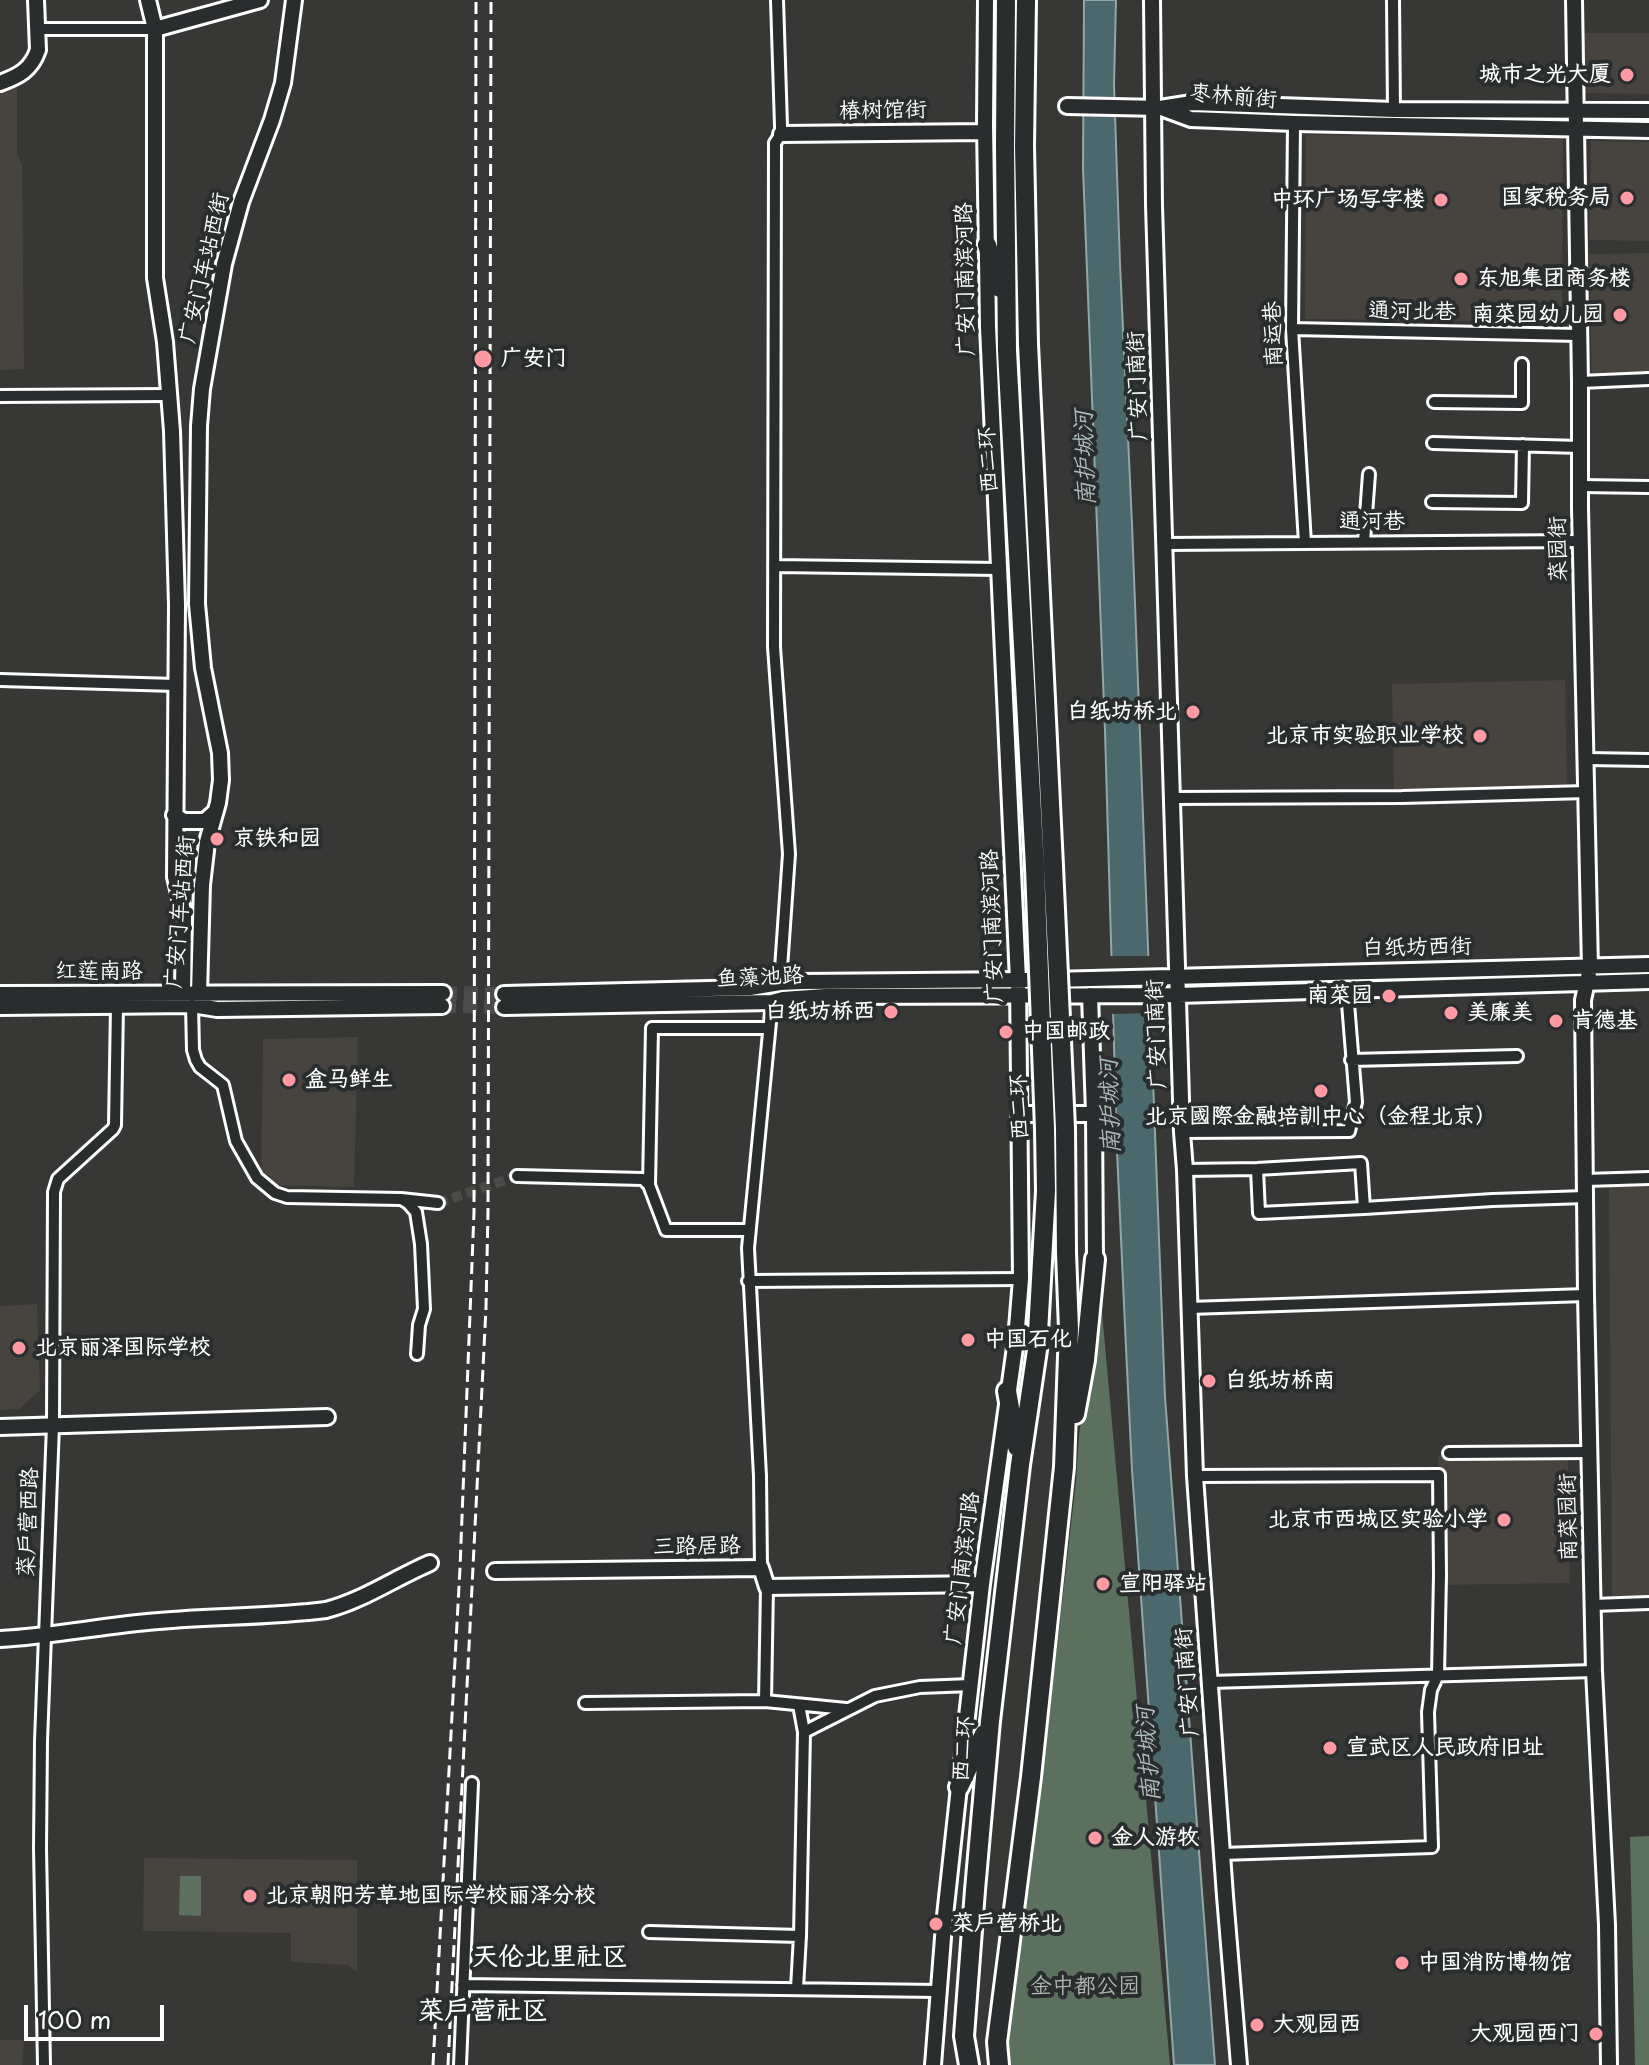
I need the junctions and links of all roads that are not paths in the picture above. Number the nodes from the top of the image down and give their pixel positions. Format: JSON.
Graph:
{"nodes":[{"id":1,"x":36,"y":0,"type":"edge"},
{"id":2,"x":148,"y":0,"type":"edge"},
{"id":3,"x":260,"y":0,"type":"edge"},
{"id":4,"x":294,"y":0,"type":"edge"},
{"id":5,"x":777,"y":0,"type":"edge"},
{"id":6,"x":986,"y":0,"type":"edge"},
{"id":7,"x":1006,"y":0,"type":"edge"},
{"id":8,"x":1026,"y":0,"type":"edge"},
{"id":9,"x":1152,"y":0,"type":"edge"},
{"id":10,"x":1160,"y":0,"type":"edge"},
{"id":11,"x":1393,"y":0,"type":"edge"},
{"id":12,"x":1574,"y":0,"type":"edge"},
{"id":13,"x":36,"y":29,"type":"junction"},
{"id":14,"x":155,"y":29,"type":"junction"},
{"id":15,"x":0,"y":83,"type":"edge"},
{"id":16,"x":1067,"y":106,"type":"dead end"},
{"id":17,"x":1157,"y":108,"type":"junction"},
{"id":18,"x":1577,"y":109,"type":"junction"},
{"id":19,"x":1394,"y":110,"type":"junction"},
{"id":20,"x":1649,"y":111,"type":"edge"},
{"id":21,"x":1294,"y":123,"type":"junction"},
{"id":22,"x":985,"y":128,"type":"junction"},
{"id":23,"x":1577,"y":128,"type":"junction"},
{"id":24,"x":781,"y":130,"type":"junction"},
{"id":25,"x":1649,"y":130,"type":"edge"},
{"id":26,"x":987,"y":245,"type":"junction"},
{"id":27,"x":1007,"y":314,"type":"junction"},
{"id":28,"x":1292,"y":329,"type":"junction"},
{"id":29,"x":1579,"y":335,"type":"junction"},
{"id":30,"x":1522,"y":364,"type":"dead end"},
{"id":31,"x":1649,"y":379,"type":"edge"},
{"id":32,"x":1580,"y":382,"type":"junction"},
{"id":33,"x":168,"y":395,"type":"junction"},
{"id":34,"x":0,"y":396,"type":"edge"},
{"id":35,"x":1434,"y":402,"type":"dead end"},
{"id":36,"x":199,"y":426,"type":"junction"},
{"id":37,"x":172,"y":431,"type":"junction"},
{"id":38,"x":1433,"y":443,"type":"dead end"},
{"id":39,"x":1523,"y":445,"type":"junction"},
{"id":40,"x":1581,"y":447,"type":"junction"},
{"id":41,"x":1369,"y":474,"type":"dead end"},
{"id":42,"x":1580,"y":486,"type":"junction"},
{"id":43,"x":1649,"y":487,"type":"edge"},
{"id":44,"x":1432,"y":502,"type":"dead end"},
{"id":45,"x":1581,"y":541,"type":"junction"},
{"id":46,"x":1364,"y":542,"type":"junction"},
{"id":47,"x":1305,"y":543,"type":"junction"},
{"id":48,"x":1168,"y":544,"type":"junction"},
{"id":49,"x":774,"y":566,"type":"junction"},
{"id":50,"x":1000,"y":569,"type":"junction"},
{"id":51,"x":197,"y":604,"type":"junction"},
{"id":52,"x":177,"y":605,"type":"junction"},
{"id":53,"x":0,"y":680,"type":"edge"},
{"id":54,"x":176,"y":685,"type":"junction"},
{"id":55,"x":1586,"y":759,"type":"junction"},
{"id":56,"x":1649,"y":760,"type":"edge"},
{"id":57,"x":1587,"y":792,"type":"junction"},
{"id":58,"x":1176,"y":798,"type":"junction"},
{"id":59,"x":215,"y":812,"type":"junction"},
{"id":60,"x":174,"y":815,"type":"junction"},
{"id":61,"x":1044,"y":866,"type":"junction"},
{"id":62,"x":1649,"y":965,"type":"edge"},
{"id":63,"x":1590,"y":968,"type":"junction"},
{"id":64,"x":1175,"y":977,"type":"junction"},
{"id":65,"x":1649,"y":981,"type":"edge"},
{"id":66,"x":780,"y":983,"type":"junction"},
{"id":67,"x":1586,"y":984,"type":"junction"},
{"id":68,"x":1018,"y":988,"type":"junction"},
{"id":69,"x":1098,"y":990,"type":"junction"},
{"id":70,"x":1347,"y":991,"type":"junction"},
{"id":71,"x":0,"y":994,"type":"edge"},
{"id":72,"x":1176,"y":995,"type":"junction"},
{"id":73,"x":191,"y":998,"type":"junction"},
{"id":74,"x":442,"y":1000,"type":"tunnel mouth"},
{"id":75,"x":772,"y":1002,"type":"junction"},
{"id":76,"x":117,"y":1006,"type":"junction"},
{"id":77,"x":0,"y":1007,"type":"edge"},
{"id":78,"x":769,"y":1028,"type":"junction"},
{"id":79,"x":1517,"y":1056,"type":"dead end"},
{"id":80,"x":1351,"y":1060,"type":"junction"},
{"id":81,"x":1019,"y":1114,"type":"junction"},
{"id":82,"x":1094,"y":1114,"type":"junction"},
{"id":83,"x":1185,"y":1132,"type":"junction"},
{"id":84,"x":1257,"y":1169,"type":"junction"},
{"id":85,"x":1188,"y":1170,"type":"junction"},
{"id":86,"x":517,"y":1176,"type":"tunnel mouth"},
{"id":87,"x":1649,"y":1178,"type":"edge"},
{"id":88,"x":1586,"y":1180,"type":"junction"},
{"id":89,"x":649,"y":1185,"type":"junction"},
{"id":90,"x":1586,"y":1197,"type":"junction"},
{"id":91,"x":401,"y":1199,"type":"junction"},
{"id":92,"x":438,"y":1203,"type":"tunnel mouth"},
{"id":93,"x":1364,"y":1208,"type":"junction"},
{"id":94,"x":748,"y":1230,"type":"junction"},
{"id":95,"x":1095,"y":1259,"type":"joint"},
{"id":96,"x":1021,"y":1279,"type":"junction"},
{"id":97,"x":748,"y":1281,"type":"junction"},
{"id":98,"x":1586,"y":1295,"type":"junction"},
{"id":99,"x":1193,"y":1308,"type":"junction"},
{"id":100,"x":417,"y":1354,"type":"dead end"},
{"id":101,"x":1007,"y":1391,"type":"junction"},
{"id":102,"x":327,"y":1417,"type":"dead end"},
{"id":103,"x":53,"y":1425,"type":"junction"},
{"id":104,"x":0,"y":1427,"type":"edge"},
{"id":105,"x":1590,"y":1452,"type":"junction"},
{"id":106,"x":1449,"y":1453,"type":"dead end"},
{"id":107,"x":1020,"y":1465,"type":"junction"},
{"id":108,"x":1064,"y":1467,"type":"junction"},
{"id":109,"x":1198,"y":1476,"type":"junction"},
{"id":110,"x":430,"y":1563,"type":"dead end"},
{"id":111,"x":761,"y":1568,"type":"junction"},
{"id":112,"x":495,"y":1571,"type":"dead end"},
{"id":113,"x":982,"y":1584,"type":"junction"},
{"id":114,"x":767,"y":1587,"type":"junction"},
{"id":115,"x":1649,"y":1603,"type":"edge"},
{"id":116,"x":1593,"y":1605,"type":"junction"},
{"id":117,"x":45,"y":1636,"type":"junction"},
{"id":118,"x":0,"y":1639,"type":"edge"},
{"id":119,"x":1594,"y":1671,"type":"junction"},
{"id":120,"x":1438,"y":1675,"type":"junction"},
{"id":121,"x":1213,"y":1682,"type":"junction"},
{"id":122,"x":971,"y":1685,"type":"junction"},
{"id":123,"x":765,"y":1701,"type":"junction"},
{"id":124,"x":585,"y":1703,"type":"dead end"},
{"id":125,"x":799,"y":1705,"type":"junction"},
{"id":126,"x":848,"y":1709,"type":"junction"},
{"id":127,"x":990,"y":1721,"type":"junction"},
{"id":128,"x":804,"y":1732,"type":"junction"},
{"id":129,"x":472,"y":1783,"type":"dead end"},
{"id":130,"x":959,"y":1787,"type":"junction"},
{"id":131,"x":1226,"y":1854,"type":"junction"},
{"id":132,"x":649,"y":1932,"type":"dead end"},
{"id":133,"x":800,"y":1936,"type":"junction"},
{"id":134,"x":463,"y":1985,"type":"junction"},
{"id":135,"x":797,"y":1988,"type":"junction"},
{"id":136,"x":939,"y":1991,"type":"junction"},
{"id":137,"x":964,"y":2036,"type":"junction"},
{"id":138,"x":997,"y":2042,"type":"junction"},
{"id":139,"x":44,"y":2065,"type":"edge"},
{"id":140,"x":460,"y":2065,"type":"edge"},
{"id":141,"x":933,"y":2065,"type":"edge"},
{"id":142,"x":960,"y":2065,"type":"edge"},
{"id":143,"x":969,"y":2065,"type":"edge"},
{"id":144,"x":993,"y":2065,"type":"edge"},
{"id":145,"x":999,"y":2065,"type":"edge"},
{"id":146,"x":1239,"y":2065,"type":"edge"},
{"id":147,"x":1246,"y":2065,"type":"edge"},
{"id":148,"x":1609,"y":2065,"type":"edge"}],
"edges":[{"from":1,"to":13,"type":"street"},
{"from":2,"to":14,"type":"street","name":"广安门车站西街"},
{"from":3,"to":14,"type":"street"},
{"from":4,"to":36,"type":"street","name":"广安门车站西街"},
{"from":5,"to":24,"type":"street"},
{"from":6,"to":22,"type":"street","name":"广安门南滨河路"},
{"from":7,"to":27,"type":"highway","name":"西二环"},
{"from":8,"to":61,"type":"highway","name":"西二环"},
{"from":9,"to":17,"type":"street","name":"广安门南街"},
{"from":10,"to":17,"type":"street","name":"广安门南街"},
{"from":11,"to":19,"type":"street"},
{"from":12,"to":18,"type":"street","name":"菜园街"},
{"from":13,"to":14,"type":"street"},
{"from":13,"to":15,"type":"street"},
{"from":14,"to":33,"type":"street","name":"广安门车站西街"},
{"from":16,"to":17,"type":"street"},
{"from":17,"to":19,"type":"street","name":"枣林前街"},
{"from":17,"to":21,"type":"street","name":"枣林前街"},
{"from":17,"to":48,"type":"street","name":"广安门南街"},
{"from":18,"to":19,"type":"street","name":"枣林前街"},
{"from":18,"to":20,"type":"street","name":"枣林前街"},
{"from":18,"to":23,"type":"street","name":"菜园街"},
{"from":21,"to":23,"type":"street","name":"枣林前街"},
{"from":21,"to":28,"type":"street","name":"南运巷"},
{"from":22,"to":24,"type":"street","name":"椿树馆街"},
{"from":22,"to":26,"type":"street","name":"广安门南滨河路"},
{"from":23,"to":25,"type":"street","name":"枣林前街"},
{"from":23,"to":29,"type":"street","name":"菜园街"},
{"from":24,"to":49,"type":"street"},
{"from":26,"to":27,"type":"highway"},
{"from":26,"to":50,"type":"street","name":"广安门南滨河路"},
{"from":27,"to":61,"type":"highway","name":"西二环"},
{"from":28,"to":29,"type":"street","name":"通河北巷"},
{"from":28,"to":47,"type":"street","name":"南运巷"},
{"from":29,"to":32,"type":"street","name":"菜园街"},
{"from":30,"to":35,"type":"street"},
{"from":31,"to":32,"type":"street"},
{"from":32,"to":40,"type":"street","name":"菜园街"},
{"from":33,"to":34,"type":"street"},
{"from":33,"to":37,"type":"street","name":"广安门车站西街"},
{"from":36,"to":37,"type":"street"},
{"from":36,"to":51,"type":"street","name":"广安门车站西街"},
{"from":37,"to":52,"type":"street","name":"广安门车站西街"},
{"from":38,"to":39,"type":"street"},
{"from":39,"to":40,"type":"street"},
{"from":39,"to":44,"type":"street"},
{"from":40,"to":42,"type":"street","name":"菜园街"},
{"from":41,"to":46,"type":"street"},
{"from":42,"to":43,"type":"street"},
{"from":42,"to":45,"type":"street","name":"菜园街"},
{"from":45,"to":46,"type":"street","name":"通河巷"},
{"from":45,"to":55,"type":"street","name":"菜园街"},
{"from":46,"to":47,"type":"street","name":"通河巷"},
{"from":47,"to":48,"type":"street","name":"通河巷"},
{"from":48,"to":58,"type":"street","name":"广安门南街"},
{"from":49,"to":50,"type":"street"},
{"from":49,"to":66,"type":"street"},
{"from":50,"to":68,"type":"street","name":"广安门南滨河路"},
{"from":51,"to":52,"type":"street"},
{"from":51,"to":59,"type":"street","name":"广安门车站西街"},
{"from":52,"to":54,"type":"street","name":"广安门车站西街"},
{"from":53,"to":54,"type":"street"},
{"from":54,"to":60,"type":"street","name":"广安门车站西街"},
{"from":55,"to":56,"type":"street"},
{"from":55,"to":57,"type":"street","name":"菜园街"},
{"from":57,"to":58,"type":"street"},
{"from":57,"to":63,"type":"street","name":"菜园街"},
{"from":58,"to":64,"type":"street","name":"广安门南街"},
{"from":59,"to":60,"type":"street"},
{"from":59,"to":73,"type":"street","name":"广安门车站西街"},
{"from":60,"to":73,"type":"street","name":"广安门车站西街"},
{"from":61,"to":107,"type":"highway","name":"西二环","bridge":true},
{"from":61,"to":108,"type":"highway","name":"西二环","bridge":true},
{"from":62,"to":63,"type":"street","name":"白纸坊西街"},
{"from":63,"to":64,"type":"street","name":"白纸坊西街"},
{"from":63,"to":67,"type":"street","name":"南菜园街"},
{"from":64,"to":69,"type":"street","name":"白纸坊西街"},
{"from":64,"to":72,"type":"street","name":"广安门南街"},
{"from":65,"to":67,"type":"street","name":"白纸坊西街"},
{"from":66,"to":68,"type":"street","name":"鱼藻池路"},
{"from":66,"to":75,"type":"street","name":"鱼藻池路"},
{"from":67,"to":70,"type":"street","name":"白纸坊西街"},
{"from":67,"to":88,"type":"street","name":"南菜园街"},
{"from":68,"to":69,"type":"street"},
{"from":68,"to":75,"type":"street","name":"鱼藻池路"},
{"from":68,"to":81,"type":"street","name":"广安门南滨河路"},
{"from":69,"to":72,"type":"street","name":"白纸坊西街"},
{"from":69,"to":82,"type":"street"},
{"from":70,"to":72,"type":"street","name":"白纸坊西街"},
{"from":70,"to":80,"type":"street"},
{"from":71,"to":73,"type":"street","name":"红莲南路"},
{"from":72,"to":83,"type":"street","name":"广安门南街"},
{"from":73,"to":74,"type":"street"},
{"from":73,"to":76,"type":"street","name":"红莲南路"},
{"from":73,"to":91,"type":"street"},
{"from":75,"to":78,"type":"street"},
{"from":76,"to":77,"type":"street","name":"红莲南路"},
{"from":76,"to":103,"type":"street","name":"菜户营西路"},
{"from":78,"to":89,"type":"street"},
{"from":78,"to":94,"type":"street"},
{"from":79,"to":80,"type":"street"},
{"from":80,"to":83,"type":"street"},
{"from":81,"to":82,"type":"street"},
{"from":81,"to":96,"type":"street","name":"广安门南滨河路"},
{"from":82,"to":95,"type":"street"},
{"from":83,"to":85,"type":"street","name":"广安门南街"},
{"from":84,"to":85,"type":"street"},
{"from":84,"to":93,"type":"street"},
{"from":84,"to":93,"type":"street"},
{"from":85,"to":99,"type":"street","name":"广安门南街"},
{"from":86,"to":89,"type":"street"},
{"from":87,"to":88,"type":"street"},
{"from":88,"to":90,"type":"street","name":"南菜园街"},
{"from":89,"to":94,"type":"street"},
{"from":90,"to":93,"type":"street"},
{"from":90,"to":98,"type":"street","name":"南菜园街"},
{"from":91,"to":92,"type":"street"},
{"from":91,"to":100,"type":"street"},
{"from":94,"to":97,"type":"street"},
{"from":95,"to":108,"type":"highway"},
{"from":96,"to":97,"type":"street"},
{"from":96,"to":101,"type":"street","name":"广安门南滨河路"},
{"from":97,"to":111,"type":"street"},
{"from":98,"to":99,"type":"street"},
{"from":98,"to":105,"type":"street","name":"南菜园街"},
{"from":99,"to":109,"type":"street","name":"广安门南街"},
{"from":101,"to":107,"type":"highway"},
{"from":101,"to":113,"type":"street","name":"广安门南滨河路"},
{"from":102,"to":103,"type":"street"},
{"from":103,"to":104,"type":"street"},
{"from":103,"to":117,"type":"street","name":"菜户营西路"},
{"from":105,"to":106,"type":"street"},
{"from":105,"to":116,"type":"street","name":"南菜园街"},
{"from":107,"to":127,"type":"highway","name":"西二环"},
{"from":108,"to":138,"type":"highway","name":"西二环"},
{"from":109,"to":120,"type":"street"},
{"from":109,"to":121,"type":"street","name":"广安门南街"},
{"from":110,"to":117,"type":"street"},
{"from":111,"to":112,"type":"street","name":"三路居路"},
{"from":111,"to":114,"type":"street","name":"三路居路"},
{"from":113,"to":114,"type":"street"},
{"from":113,"to":122,"type":"street","name":"广安门南滨河路"},
{"from":114,"to":123,"type":"street"},
{"from":115,"to":116,"type":"street"},
{"from":116,"to":119,"type":"street","name":"南菜园街"},
{"from":117,"to":118,"type":"street"},
{"from":117,"to":139,"type":"street","name":"菜户营西路"},
{"from":119,"to":120,"type":"street"},
{"from":119,"to":148,"type":"street","name":"南菜园街"},
{"from":120,"to":121,"type":"street"},
{"from":120,"to":131,"type":"street"},
{"from":121,"to":131,"type":"street","name":"广安门南街"},
{"from":122,"to":126,"type":"street"},
{"from":122,"to":130,"type":"street","name":"广安门南滨河路"},
{"from":123,"to":124,"type":"street"},
{"from":123,"to":125,"type":"street"},
{"from":125,"to":126,"type":"street"},
{"from":125,"to":128,"type":"street"},
{"from":126,"to":128,"type":"street"},
{"from":127,"to":130,"type":"highway"},
{"from":127,"to":137,"type":"highway","name":"西二环"},
{"from":128,"to":133,"type":"street"},
{"from":129,"to":134,"type":"street"},
{"from":130,"to":136,"type":"street","name":"广安门南滨河路"},
{"from":131,"to":146,"type":"street","name":"广安门南街"},
{"from":131,"to":147,"type":"street","name":"广安门南街"},
{"from":132,"to":133,"type":"street"},
{"from":133,"to":135,"type":"street"},
{"from":134,"to":135,"type":"street"},
{"from":134,"to":140,"type":"street"},
{"from":135,"to":136,"type":"street"},
{"from":136,"to":141,"type":"street","name":"广安门南滨河路"},
{"from":137,"to":142,"type":"highway"},
{"from":137,"to":143,"type":"highway","name":"西二环"},
{"from":138,"to":144,"type":"highway"},
{"from":138,"to":145,"type":"highway","name":"西二环"}]}
